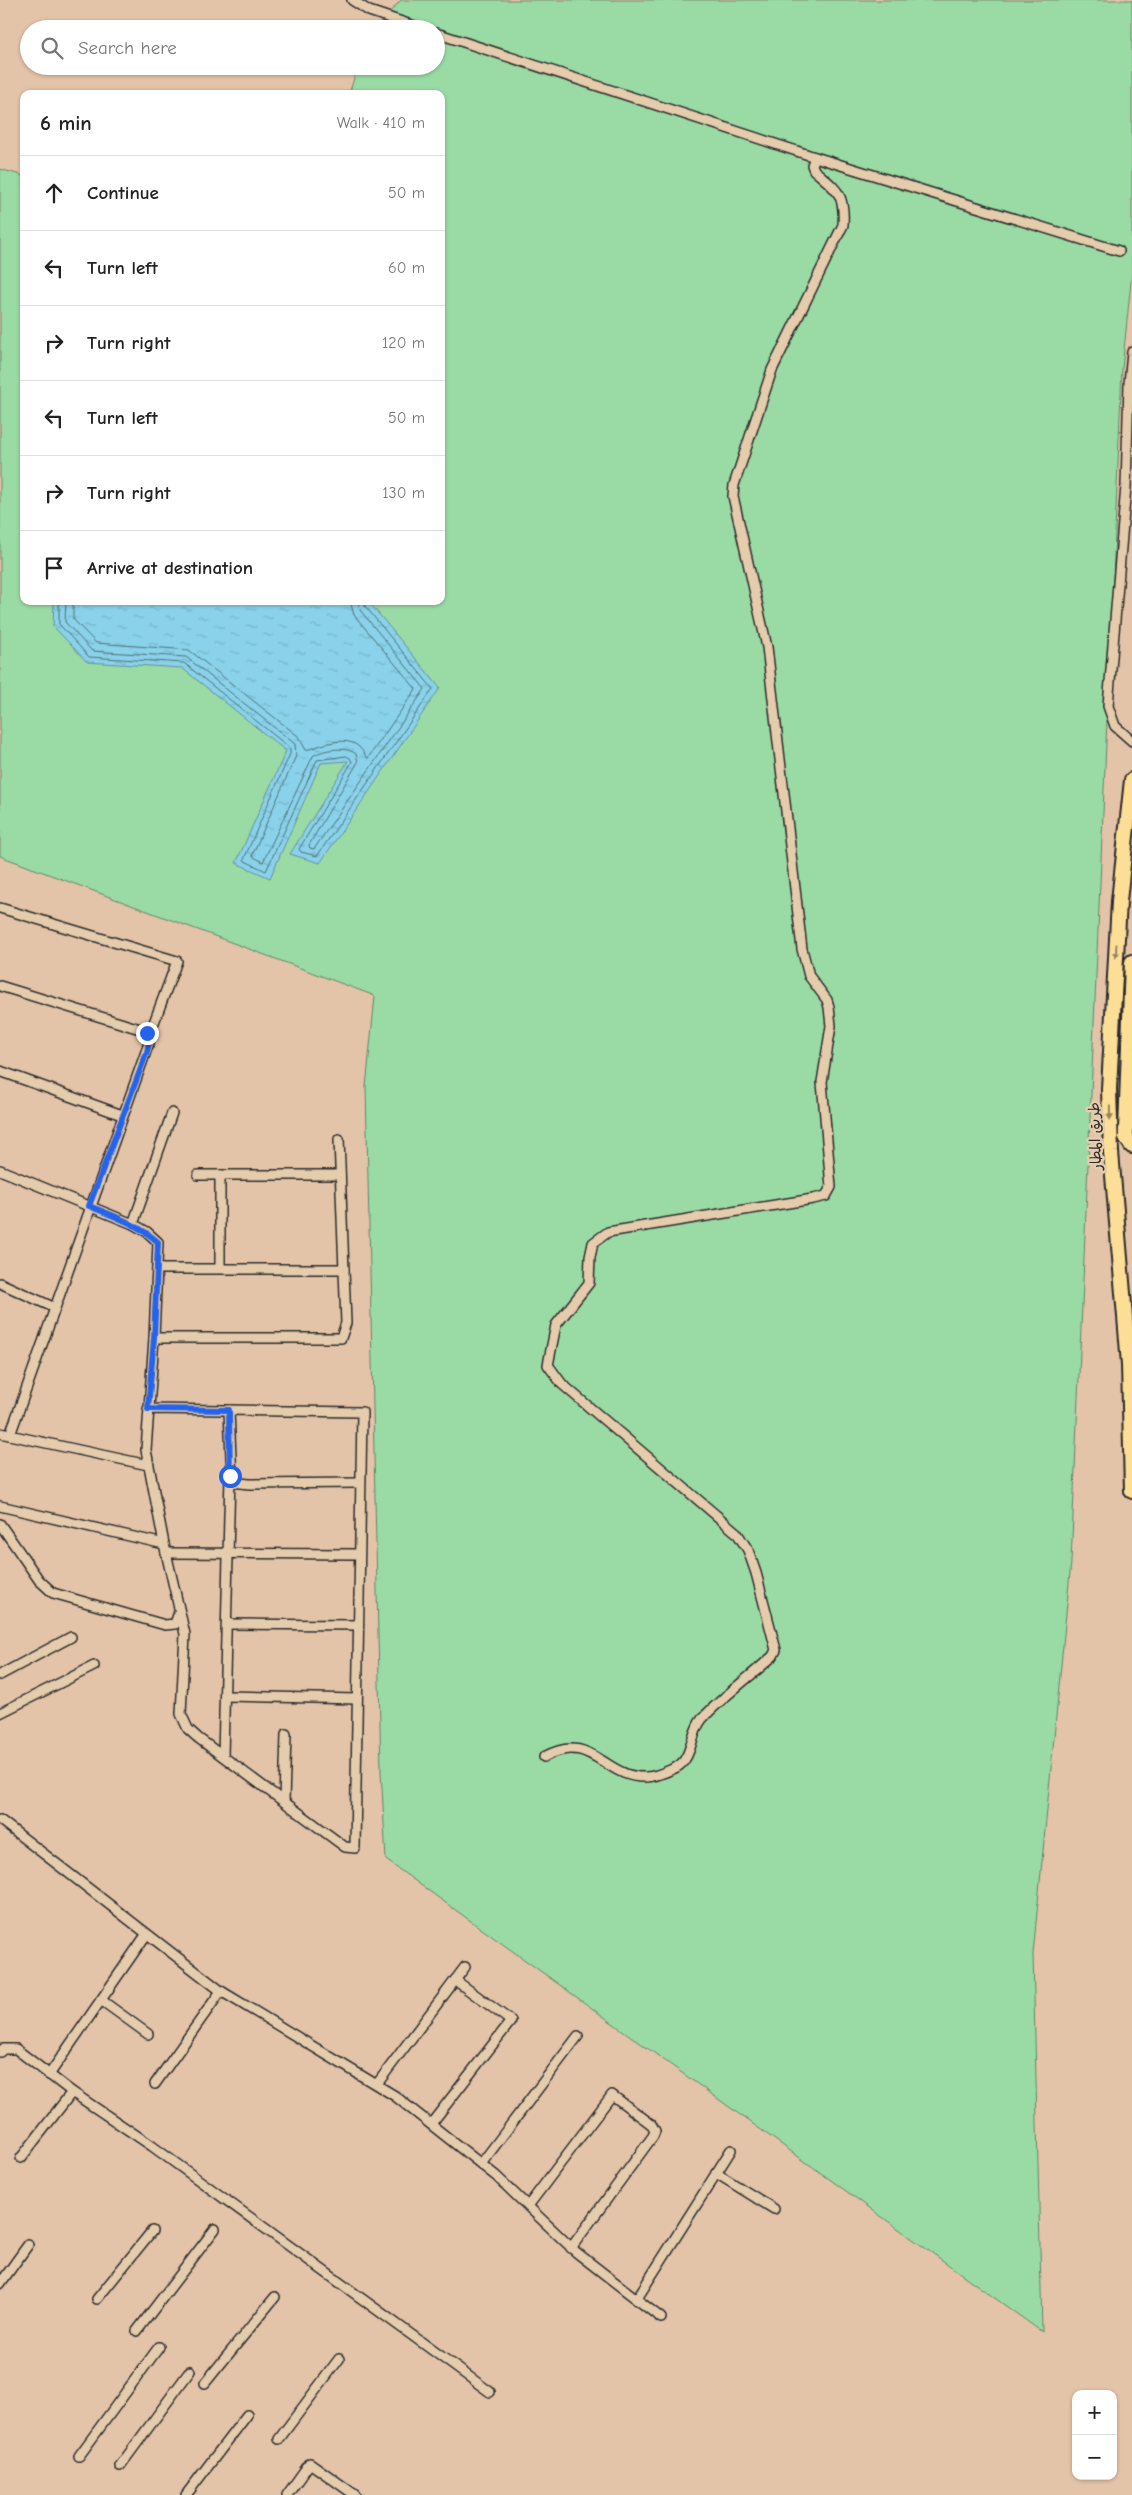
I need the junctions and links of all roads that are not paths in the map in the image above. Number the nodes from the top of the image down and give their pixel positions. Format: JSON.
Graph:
{"nodes":[{"id":1,"x":352,"y":0,"type":"edge"},
{"id":2,"x":396,"y":20,"type":"edge"},
{"id":3,"x":445,"y":36,"type":"edge"},
{"id":4,"x":815,"y":157,"type":"junction"},
{"id":5,"x":1119,"y":251,"type":"dead end"},
{"id":6,"x":1132,"y":352,"type":"edge"},
{"id":7,"x":1132,"y":741,"type":"edge"},
{"id":8,"x":1132,"y":780,"type":"edge"},
{"id":9,"x":0,"y":908,"type":"edge"},
{"id":10,"x":1132,"y":962,"type":"edge"},
{"id":11,"x":0,"y":986,"type":"edge"},
{"id":12,"x":149,"y":1036,"type":"junction"},
{"id":13,"x":0,"y":1071,"type":"edge"},
{"id":14,"x":172,"y":1113,"type":"dead end"},
{"id":15,"x":122,"y":1116,"type":"junction"},
{"id":16,"x":339,"y":1139,"type":"dead end"},
{"id":17,"x":1132,"y":1146,"type":"edge"},
{"id":18,"x":0,"y":1170,"type":"edge"},
{"id":19,"x":198,"y":1175,"type":"dead end"},
{"id":20,"x":220,"y":1175,"type":"junction"},
{"id":21,"x":340,"y":1176,"type":"junction"},
{"id":22,"x":89,"y":1206,"type":"junction"},
{"id":23,"x":133,"y":1224,"type":"junction"},
{"id":24,"x":220,"y":1268,"type":"junction"},
{"id":25,"x":157,"y":1269,"type":"junction"},
{"id":26,"x":344,"y":1269,"type":"junction"},
{"id":27,"x":0,"y":1283,"type":"edge"},
{"id":28,"x":53,"y":1307,"type":"junction"},
{"id":29,"x":154,"y":1338,"type":"junction"},
{"id":30,"x":148,"y":1409,"type":"junction"},
{"id":31,"x":229,"y":1410,"type":"junction"},
{"id":32,"x":0,"y":1433,"type":"edge"},
{"id":33,"x":10,"y":1435,"type":"junction"},
{"id":34,"x":148,"y":1465,"type":"junction"},
{"id":35,"x":230,"y":1476,"type":"junction"},
{"id":36,"x":360,"y":1483,"type":"junction"},
{"id":37,"x":1132,"y":1491,"type":"edge"},
{"id":38,"x":0,"y":1506,"type":"edge"},
{"id":39,"x":0,"y":1524,"type":"edge"},
{"id":40,"x":165,"y":1548,"type":"junction"},
{"id":41,"x":228,"y":1553,"type":"junction"},
{"id":42,"x":359,"y":1554,"type":"junction"},
{"id":43,"x":179,"y":1612,"type":"junction"},
{"id":44,"x":227,"y":1624,"type":"junction"},
{"id":45,"x":358,"y":1625,"type":"junction"},
{"id":46,"x":71,"y":1637,"type":"dead end"},
{"id":47,"x":94,"y":1666,"type":"dead end"},
{"id":48,"x":0,"y":1675,"type":"edge"},
{"id":49,"x":225,"y":1696,"type":"junction"},
{"id":50,"x":357,"y":1699,"type":"junction"},
{"id":51,"x":0,"y":1713,"type":"edge"},
{"id":52,"x":286,"y":1734,"type":"dead end"},
{"id":53,"x":223,"y":1756,"type":"junction"},
{"id":54,"x":544,"y":1757,"type":"dead end"},
{"id":55,"x":284,"y":1801,"type":"junction"},
{"id":56,"x":0,"y":1820,"type":"edge"},
{"id":57,"x":146,"y":1935,"type":"junction"},
{"id":58,"x":465,"y":1966,"type":"dead end"},
{"id":59,"x":455,"y":1980,"type":"junction"},
{"id":60,"x":221,"y":1991,"type":"junction"},
{"id":61,"x":101,"y":2000,"type":"junction"},
{"id":62,"x":148,"y":2034,"type":"dead end"},
{"id":63,"x":578,"y":2036,"type":"dead end"},
{"id":64,"x":0,"y":2052,"type":"edge"},
{"id":65,"x":49,"y":2075,"type":"junction"},
{"id":66,"x":155,"y":2084,"type":"dead end"},
{"id":67,"x":378,"y":2084,"type":"junction"},
{"id":68,"x":72,"y":2092,"type":"junction"},
{"id":69,"x":431,"y":2124,"type":"junction"},
{"id":70,"x":731,"y":2150,"type":"dead end"},
{"id":71,"x":21,"y":2158,"type":"dead end"},
{"id":72,"x":481,"y":2164,"type":"junction"},
{"id":73,"x":716,"y":2174,"type":"junction"},
{"id":74,"x":528,"y":2206,"type":"junction"},
{"id":75,"x":774,"y":2209,"type":"dead end"},
{"id":76,"x":216,"y":2229,"type":"dead end"},
{"id":77,"x":152,"y":2231,"type":"dead end"},
{"id":78,"x":28,"y":2245,"type":"dead end"},
{"id":79,"x":571,"y":2248,"type":"junction"},
{"id":80,"x":0,"y":2284,"type":"edge"},
{"id":81,"x":275,"y":2297,"type":"dead end"},
{"id":82,"x":97,"y":2300,"type":"dead end"},
{"id":83,"x":636,"y":2300,"type":"junction"},
{"id":84,"x":661,"y":2318,"type":"dead end"},
{"id":85,"x":137,"y":2331,"type":"dead end"},
{"id":86,"x":159,"y":2347,"type":"dead end"},
{"id":87,"x":339,"y":2359,"type":"dead end"},
{"id":88,"x":190,"y":2371,"type":"dead end"},
{"id":89,"x":205,"y":2383,"type":"dead end"},
{"id":90,"x":490,"y":2392,"type":"dead end"},
{"id":91,"x":247,"y":2415,"type":"dead end"},
{"id":92,"x":279,"y":2439,"type":"dead end"},
{"id":93,"x":79,"y":2456,"type":"dead end"},
{"id":94,"x":120,"y":2466,"type":"dead end"},
{"id":95,"x":186,"y":2495,"type":"edge"},
{"id":96,"x":287,"y":2495,"type":"edge"},
{"id":97,"x":355,"y":2495,"type":"edge"}],
"edges":[{"from":1,"to":2,"type":"street"},
{"from":3,"to":4,"type":"street"},
{"from":4,"to":5,"type":"street"},
{"from":4,"to":54,"type":"street"},
{"from":6,"to":7,"type":"street"},
{"from":8,"to":37,"type":"highway","name":"طريق المطار","one_way":true},
{"from":9,"to":12,"type":"street"},
{"from":10,"to":17,"type":"highway"},
{"from":11,"to":12,"type":"street"},
{"from":12,"to":15,"type":"street"},
{"from":13,"to":15,"type":"street"},
{"from":14,"to":23,"type":"street"},
{"from":15,"to":22,"type":"street"},
{"from":16,"to":21,"type":"street"},
{"from":18,"to":22,"type":"street"},
{"from":19,"to":20,"type":"street"},
{"from":20,"to":21,"type":"street"},
{"from":20,"to":24,"type":"street"},
{"from":21,"to":26,"type":"street"},
{"from":22,"to":23,"type":"street"},
{"from":22,"to":28,"type":"street"},
{"from":23,"to":25,"type":"street"},
{"from":24,"to":25,"type":"street"},
{"from":24,"to":26,"type":"street"},
{"from":25,"to":29,"type":"street"},
{"from":26,"to":29,"type":"street"},
{"from":27,"to":28,"type":"street"},
{"from":28,"to":33,"type":"street"},
{"from":29,"to":30,"type":"street"},
{"from":30,"to":31,"type":"street"},
{"from":30,"to":34,"type":"street"},
{"from":31,"to":35,"type":"street"},
{"from":31,"to":36,"type":"street"},
{"from":32,"to":33,"type":"street"},
{"from":33,"to":34,"type":"street"},
{"from":34,"to":40,"type":"street"},
{"from":35,"to":36,"type":"street"},
{"from":35,"to":41,"type":"street"},
{"from":36,"to":42,"type":"street"},
{"from":38,"to":40,"type":"street"},
{"from":39,"to":43,"type":"street"},
{"from":40,"to":41,"type":"street"},
{"from":40,"to":43,"type":"street"},
{"from":41,"to":42,"type":"street"},
{"from":41,"to":44,"type":"street"},
{"from":42,"to":45,"type":"street"},
{"from":43,"to":53,"type":"street"},
{"from":44,"to":45,"type":"street"},
{"from":44,"to":49,"type":"street"},
{"from":45,"to":50,"type":"street"},
{"from":46,"to":48,"type":"street"},
{"from":47,"to":51,"type":"street"},
{"from":49,"to":50,"type":"street"},
{"from":49,"to":53,"type":"street"},
{"from":50,"to":55,"type":"street"},
{"from":52,"to":55,"type":"street"},
{"from":53,"to":55,"type":"street"},
{"from":56,"to":57,"type":"street"},
{"from":57,"to":60,"type":"street"},
{"from":57,"to":61,"type":"street"},
{"from":58,"to":59,"type":"street"},
{"from":59,"to":67,"type":"street"},
{"from":59,"to":69,"type":"street"},
{"from":60,"to":66,"type":"street"},
{"from":60,"to":67,"type":"street"},
{"from":61,"to":62,"type":"street"},
{"from":61,"to":65,"type":"street"},
{"from":63,"to":72,"type":"street"},
{"from":64,"to":65,"type":"street"},
{"from":65,"to":68,"type":"street"},
{"from":67,"to":69,"type":"street"},
{"from":68,"to":71,"type":"street"},
{"from":68,"to":90,"type":"street"},
{"from":69,"to":72,"type":"street"},
{"from":70,"to":73,"type":"street"},
{"from":72,"to":74,"type":"street"},
{"from":73,"to":75,"type":"street"},
{"from":73,"to":83,"type":"street"},
{"from":74,"to":79,"type":"street"},
{"from":74,"to":79,"type":"street"},
{"from":76,"to":85,"type":"street"},
{"from":77,"to":82,"type":"street"},
{"from":78,"to":80,"type":"street"},
{"from":79,"to":83,"type":"street"},
{"from":81,"to":89,"type":"street"},
{"from":83,"to":84,"type":"street"},
{"from":86,"to":93,"type":"street"},
{"from":87,"to":92,"type":"street"},
{"from":88,"to":94,"type":"street"},
{"from":91,"to":95,"type":"street"},
{"from":96,"to":97,"type":"street"}]}
